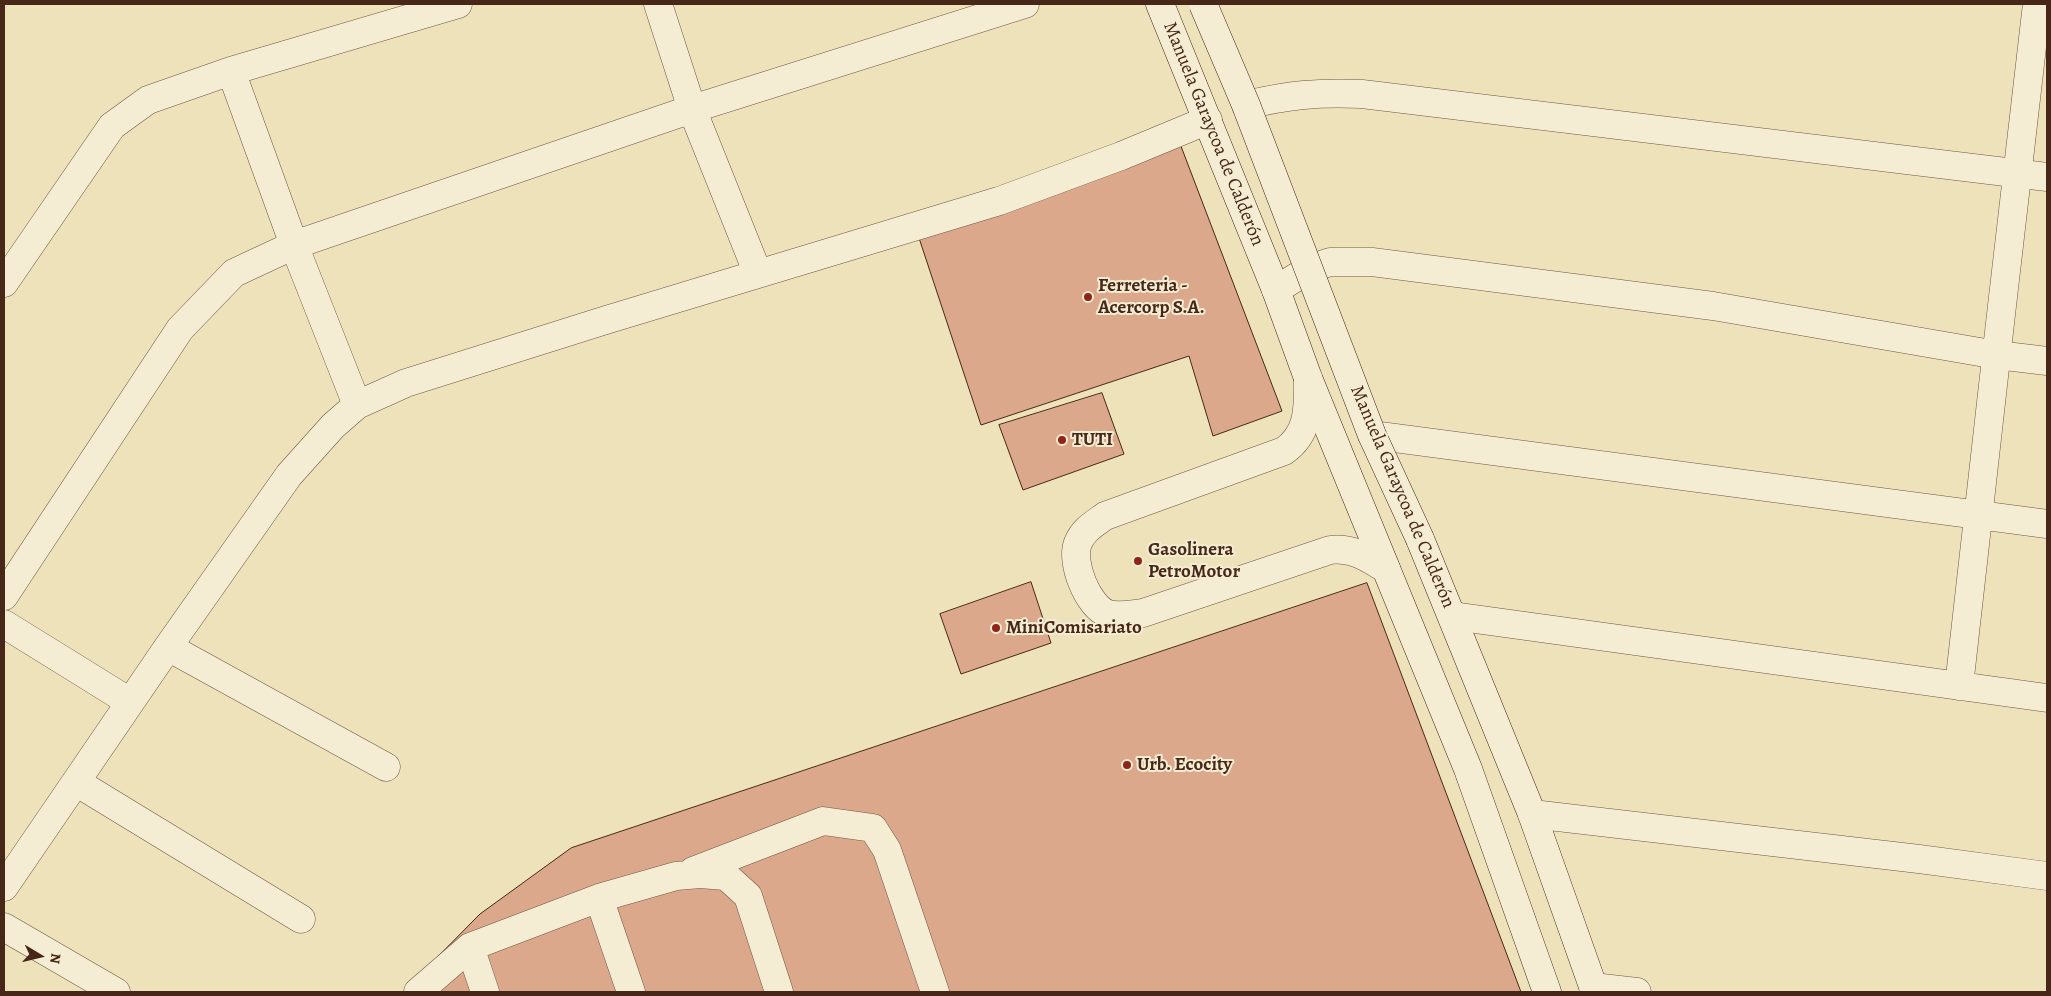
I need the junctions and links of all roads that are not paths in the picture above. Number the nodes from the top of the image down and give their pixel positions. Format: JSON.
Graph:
{"nodes":[{"id":1,"x":458,"y":4,"type":"edge"},
{"id":2,"x":658,"y":4,"type":"edge"},
{"id":3,"x":1025,"y":4,"type":"edge"},
{"id":4,"x":1160,"y":4,"type":"edge"},
{"id":5,"x":1203,"y":4,"type":"edge"},
{"id":6,"x":2037,"y":4,"type":"edge"},
{"id":7,"x":2047,"y":5,"type":"edge"},
{"id":8,"x":231,"y":71,"type":"junction"},
{"id":9,"x":1246,"y":105,"type":"junction"},
{"id":10,"x":692,"y":109,"type":"junction"},
{"id":11,"x":1208,"y":120,"type":"junction"},
{"id":12,"x":2016,"y":173,"type":"junction"},
{"id":13,"x":2047,"y":177,"type":"edge"},
{"id":14,"x":294,"y":246,"type":"junction"},
{"id":15,"x":1308,"y":269,"type":"junction"},
{"id":16,"x":758,"y":274,"type":"junction"},
{"id":17,"x":4,"y":283,"type":"edge"},
{"id":18,"x":1276,"y":290,"type":"junction"},
{"id":19,"x":1997,"y":355,"type":"junction"},
{"id":20,"x":2047,"y":360,"type":"edge"},
{"id":21,"x":1308,"y":378,"type":"junction"},
{"id":22,"x":356,"y":405,"type":"junction"},
{"id":23,"x":1372,"y":435,"type":"junction"},
{"id":24,"x":1980,"y":515,"type":"junction"},
{"id":25,"x":2047,"y":524,"type":"edge"},
{"id":26,"x":1386,"y":569,"type":"junction"},
{"id":27,"x":4,"y":596,"type":"edge"},
{"id":28,"x":1453,"y":616,"type":"junction"},
{"id":29,"x":4,"y":624,"type":"edge"},
{"id":30,"x":168,"y":647,"type":"junction"},
{"id":31,"x":1959,"y":686,"type":"junction"},
{"id":32,"x":2047,"y":698,"type":"edge"},
{"id":33,"x":130,"y":702,"type":"junction"},
{"id":34,"x":386,"y":767,"type":"dead end"},
{"id":35,"x":76,"y":782,"type":"junction"},
{"id":36,"x":1532,"y":814,"type":"junction"},
{"id":37,"x":683,"y":875,"type":"junction"},
{"id":38,"x":2047,"y":876,"type":"edge"},
{"id":39,"x":4,"y":887,"type":"edge"},
{"id":40,"x":599,"y":898,"type":"junction"},
{"id":41,"x":301,"y":918,"type":"dead end"},
{"id":42,"x":4,"y":927,"type":"edge"},
{"id":43,"x":470,"y":947,"type":"junction"},
{"id":44,"x":1594,"y":990,"type":"edge"},
{"id":45,"x":116,"y":992,"type":"edge"},
{"id":46,"x":418,"y":992,"type":"edge"},
{"id":47,"x":485,"y":992,"type":"edge"},
{"id":48,"x":630,"y":992,"type":"edge"},
{"id":49,"x":779,"y":992,"type":"edge"},
{"id":50,"x":935,"y":992,"type":"edge"},
{"id":51,"x":1548,"y":992,"type":"edge"},
{"id":52,"x":1637,"y":992,"type":"edge"}],
"edges":[{"from":1,"to":8,"type":"street"},
{"from":2,"to":10,"type":"street"},
{"from":3,"to":10,"type":"street"},
{"from":4,"to":11,"type":"street","name":"Manuela Garaycoa de Calderón"},
{"from":5,"to":9,"type":"street","name":"Manuela Garaycoa de Calderón","bridge":true},
{"from":6,"to":7,"type":"street"},
{"from":6,"to":12,"type":"street"},
{"from":8,"to":14,"type":"street"},
{"from":8,"to":17,"type":"street"},
{"from":9,"to":12,"type":"street"},
{"from":9,"to":15,"type":"street","name":"Manuela Garaycoa de Calderón","bridge":true},
{"from":10,"to":14,"type":"street"},
{"from":10,"to":16,"type":"street"},
{"from":11,"to":16,"type":"street"},
{"from":11,"to":18,"type":"street","name":"Manuela Garaycoa de Calderón"},
{"from":12,"to":13,"type":"street"},
{"from":12,"to":19,"type":"street"},
{"from":14,"to":22,"type":"street"},
{"from":14,"to":27,"type":"street"},
{"from":15,"to":18,"type":"street"},
{"from":15,"to":19,"type":"street"},
{"from":15,"to":23,"type":"street","name":"Manuela Garaycoa de Calderón","bridge":true},
{"from":16,"to":22,"type":"street"},
{"from":18,"to":21,"type":"street","name":"Manuela Garaycoa de Calderón"},
{"from":19,"to":20,"type":"street"},
{"from":19,"to":24,"type":"street"},
{"from":21,"to":26,"type":"street","name":"Manuela Garaycoa de Calderón"},
{"from":21,"to":26,"type":"street"},
{"from":22,"to":30,"type":"street"},
{"from":23,"to":24,"type":"street"},
{"from":23,"to":28,"type":"street","name":"Manuela Garaycoa de Calderón","bridge":true},
{"from":24,"to":25,"type":"street"},
{"from":24,"to":31,"type":"street"},
{"from":26,"to":51,"type":"street","name":"Manuela Garaycoa de Calderón"},
{"from":28,"to":31,"type":"street"},
{"from":28,"to":36,"type":"street","name":"Manuela Garaycoa de Calderón"},
{"from":29,"to":33,"type":"street"},
{"from":30,"to":33,"type":"street"},
{"from":30,"to":34,"type":"street"},
{"from":31,"to":32,"type":"street"},
{"from":33,"to":35,"type":"street"},
{"from":35,"to":39,"type":"street"},
{"from":35,"to":41,"type":"street"},
{"from":36,"to":38,"type":"street"},
{"from":36,"to":44,"type":"street","name":"Manuela Garaycoa de Calderón"},
{"from":37,"to":40,"type":"street"},
{"from":37,"to":49,"type":"street"},
{"from":37,"to":50,"type":"street"},
{"from":40,"to":43,"type":"street"},
{"from":40,"to":48,"type":"street"},
{"from":42,"to":45,"type":"street"},
{"from":43,"to":46,"type":"street"},
{"from":43,"to":47,"type":"street"},
{"from":44,"to":52,"type":"street"}]}
